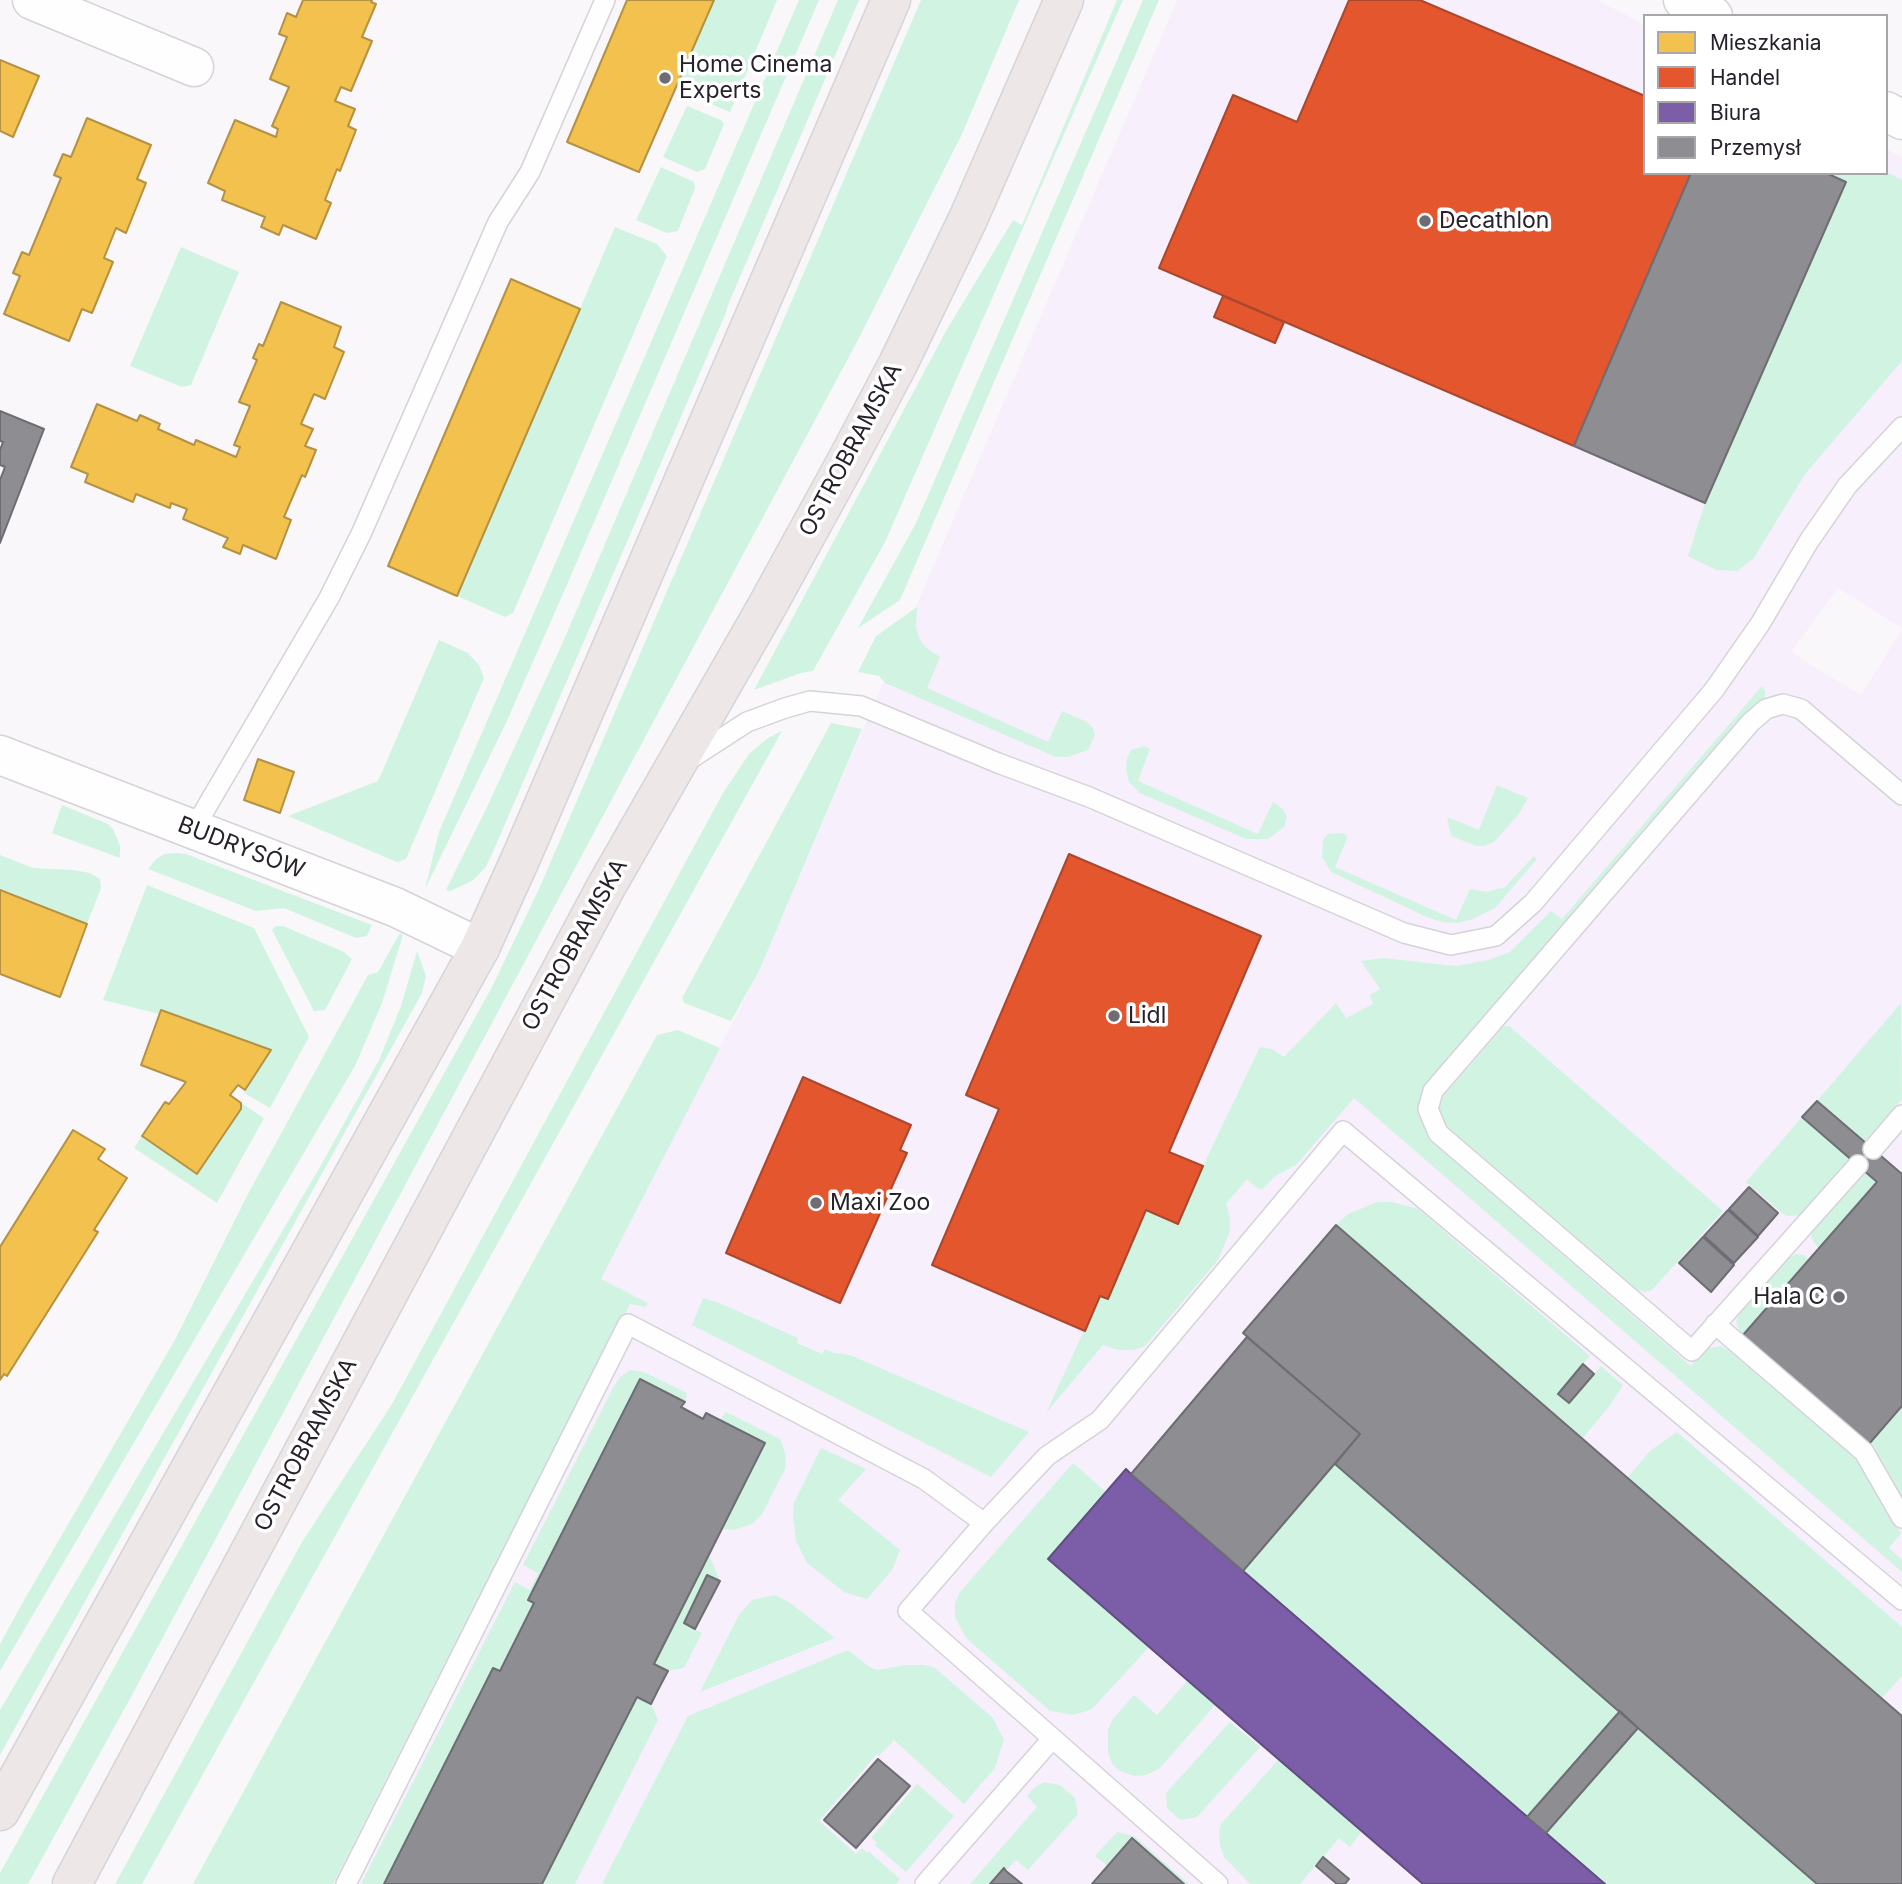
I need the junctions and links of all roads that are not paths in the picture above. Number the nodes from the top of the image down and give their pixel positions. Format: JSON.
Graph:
{"nodes":[{"id":1,"x":32,"y":0,"type":"edge"},
{"id":2,"x":605,"y":0,"type":"edge"},
{"id":3,"x":891,"y":0,"type":"edge"},
{"id":4,"x":1063,"y":0,"type":"edge"},
{"id":5,"x":1684,"y":0,"type":"edge"},
{"id":6,"x":1709,"y":14,"type":"edge"},
{"id":7,"x":194,"y":66,"type":"dead end"},
{"id":8,"x":1902,"y":427,"type":"edge"},
{"id":9,"x":0,"y":755,"type":"edge"},
{"id":10,"x":671,"y":771,"type":"junction"},
{"id":11,"x":1902,"y":796,"type":"edge"},
{"id":12,"x":193,"y":830,"type":"junction"},
{"id":13,"x":480,"y":948,"type":"junction"},
{"id":14,"x":1902,"y":1115,"type":"edge"},
{"id":15,"x":1873,"y":1149,"type":"dead end"},
{"id":16,"x":1858,"y":1165,"type":"dead end"},
{"id":17,"x":1715,"y":1324,"type":"junction"},
{"id":18,"x":1902,"y":1518,"type":"edge"},
{"id":19,"x":984,"y":1523,"type":"junction"},
{"id":20,"x":1902,"y":1600,"type":"edge"},
{"id":21,"x":1052,"y":1739,"type":"junction"},
{"id":22,"x":0,"y":1811,"type":"edge"},
{"id":23,"x":72,"y":1884,"type":"edge"},
{"id":24,"x":346,"y":1884,"type":"edge"},
{"id":25,"x":925,"y":1884,"type":"edge"},
{"id":26,"x":1218,"y":1884,"type":"edge"}],
"edges":[{"from":1,"to":7,"type":"street"},
{"from":2,"to":12,"type":"lane"},
{"from":3,"to":13,"type":"main road"},
{"from":4,"to":10,"type":"main road","name":"OSTROBRAMSKA"},
{"from":5,"to":6,"type":"street"},
{"from":8,"to":10,"type":"lane"},
{"from":9,"to":12,"type":"street","name":"BUDRYSÓW"},
{"from":10,"to":23,"type":"main road","name":"OSTROBRAMSKA"},
{"from":11,"to":17,"type":"lane"},
{"from":12,"to":13,"type":"street","name":"BUDRYSÓW"},
{"from":13,"to":22,"type":"main road"},
{"from":14,"to":15,"type":"lane"},
{"from":16,"to":17,"type":"lane"},
{"from":17,"to":18,"type":"lane"},
{"from":19,"to":20,"type":"lane"},
{"from":19,"to":21,"type":"lane"},
{"from":19,"to":24,"type":"lane"},
{"from":21,"to":25,"type":"lane"},
{"from":21,"to":26,"type":"lane"}]}
